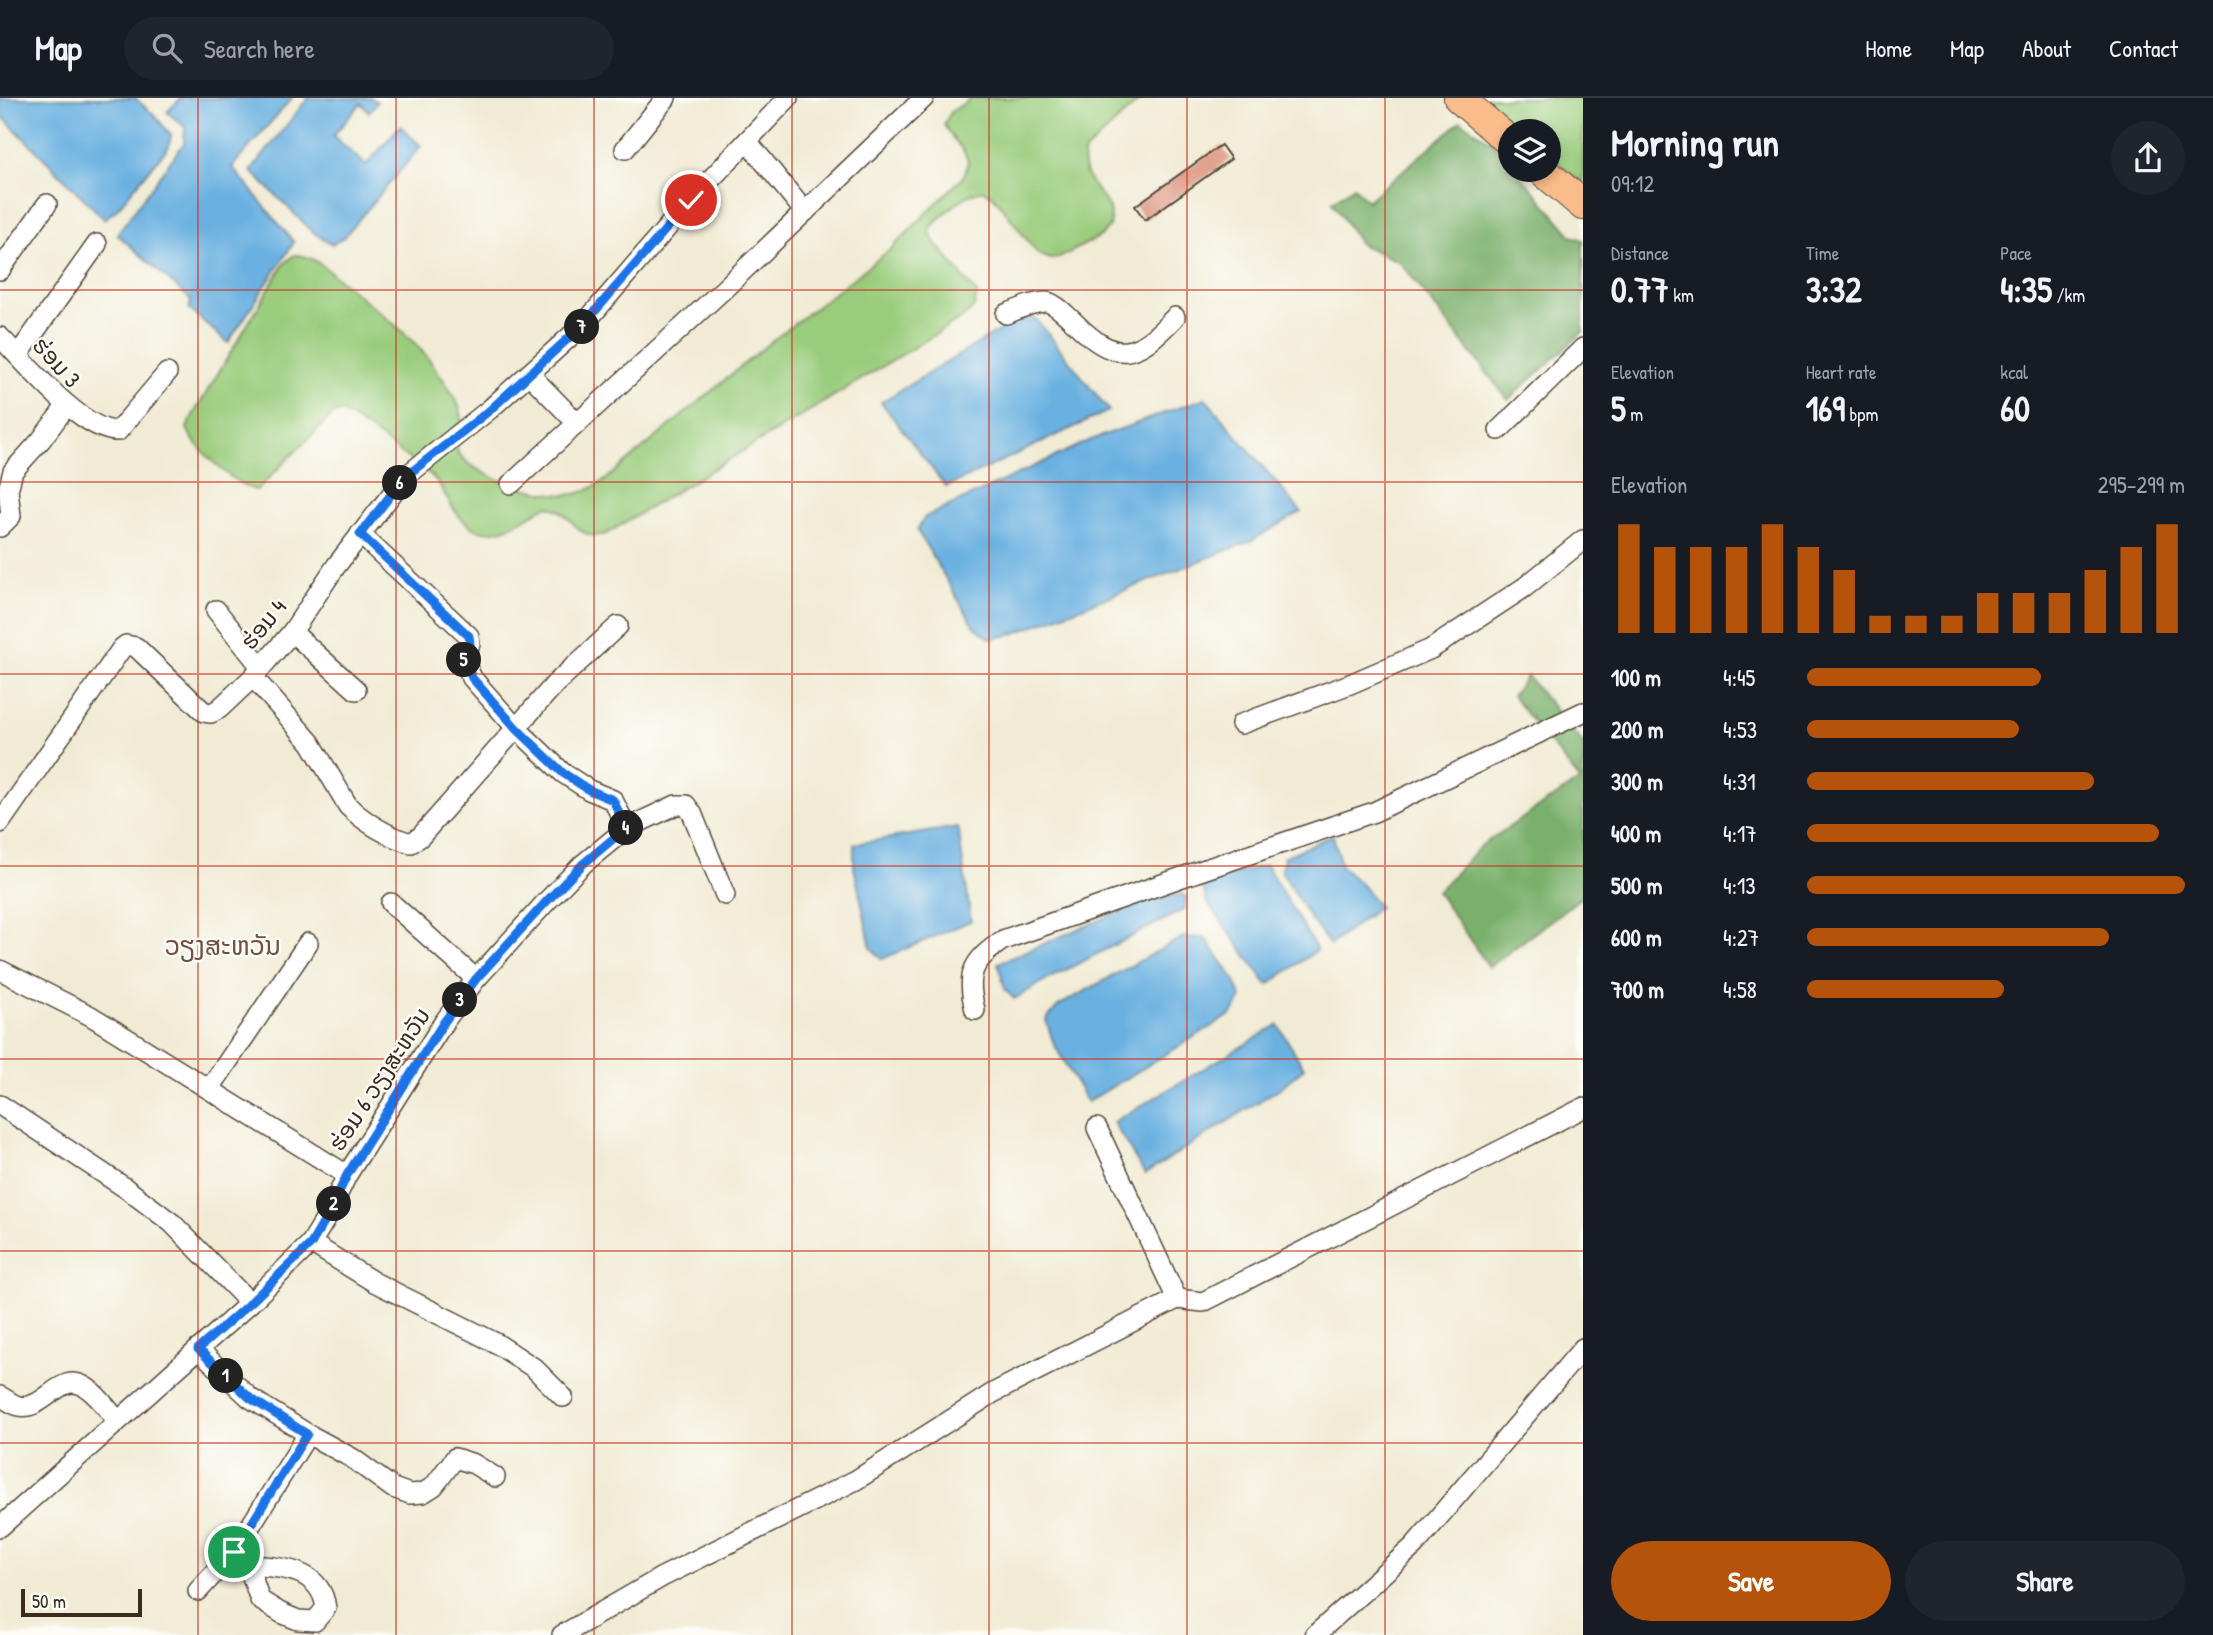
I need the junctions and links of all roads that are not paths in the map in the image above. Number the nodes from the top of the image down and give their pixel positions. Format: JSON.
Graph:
{"nodes":[{"id":1,"x":666,"y":98,"type":"edge"},
{"id":2,"x":788,"y":98,"type":"edge"},
{"id":3,"x":925,"y":98,"type":"edge"},
{"id":4,"x":1459,"y":98,"type":"edge"},
{"id":5,"x":1498,"y":132,"type":"edge"},
{"id":6,"x":747,"y":141,"type":"junction"},
{"id":7,"x":625,"y":149,"type":"dead end"},
{"id":8,"x":1556,"y":182,"type":"edge"},
{"id":9,"x":47,"y":204,"type":"dead end"},
{"id":10,"x":1583,"y":205,"type":"edge"},
{"id":11,"x":805,"y":212,"type":"junction"},
{"id":12,"x":97,"y":244,"type":"dead end"},
{"id":13,"x":0,"y":270,"type":"edge"},
{"id":14,"x":1006,"y":314,"type":"dead end"},
{"id":15,"x":1175,"y":317,"type":"dead end"},
{"id":16,"x":0,"y":337,"type":"edge"},
{"id":17,"x":1583,"y":348,"type":"edge"},
{"id":18,"x":18,"y":355,"type":"junction"},
{"id":19,"x":167,"y":373,"type":"dead end"},
{"id":20,"x":529,"y":374,"type":"junction"},
{"id":21,"x":67,"y":405,"type":"junction"},
{"id":22,"x":577,"y":423,"type":"junction"},
{"id":23,"x":1499,"y":430,"type":"dead end"},
{"id":24,"x":511,"y":484,"type":"dead end"},
{"id":25,"x":0,"y":527,"type":"edge"},
{"id":26,"x":360,"y":534,"type":"junction"},
{"id":27,"x":1583,"y":540,"type":"edge"},
{"id":28,"x":216,"y":610,"type":"dead end"},
{"id":29,"x":618,"y":626,"type":"dead end"},
{"id":30,"x":292,"y":632,"type":"junction"},
{"id":31,"x":257,"y":672,"type":"junction"},
{"id":32,"x":356,"y":690,"type":"dead end"},
{"id":33,"x":1583,"y":712,"type":"edge"},
{"id":34,"x":1241,"y":724,"type":"dead end"},
{"id":35,"x":517,"y":729,"type":"junction"},
{"id":36,"x":0,"y":823,"type":"edge"},
{"id":37,"x":626,"y":828,"type":"junction"},
{"id":38,"x":725,"y":895,"type":"dead end"},
{"id":39,"x":391,"y":903,"type":"dead end"},
{"id":40,"x":308,"y":943,"type":"dead end"},
{"id":41,"x":0,"y":970,"type":"edge"},
{"id":42,"x":476,"y":979,"type":"junction"},
{"id":43,"x":975,"y":1010,"type":"dead end"},
{"id":44,"x":210,"y":1088,"type":"junction"},
{"id":45,"x":0,"y":1105,"type":"edge"},
{"id":46,"x":1583,"y":1108,"type":"edge"},
{"id":47,"x":1097,"y":1128,"type":"dead end"},
{"id":48,"x":347,"y":1175,"type":"junction"},
{"id":49,"x":311,"y":1244,"type":"junction"},
{"id":50,"x":1177,"y":1300,"type":"junction"},
{"id":51,"x":250,"y":1303,"type":"junction"},
{"id":52,"x":1583,"y":1348,"type":"edge"},
{"id":53,"x":198,"y":1349,"type":"junction"},
{"id":54,"x":0,"y":1395,"type":"edge"},
{"id":55,"x":562,"y":1397,"type":"dead end"},
{"id":56,"x":117,"y":1420,"type":"junction"},
{"id":57,"x":307,"y":1434,"type":"junction"},
{"id":58,"x":495,"y":1477,"type":"dead end"},
{"id":59,"x":0,"y":1527,"type":"edge"},
{"id":60,"x":198,"y":1591,"type":"dead end"},
{"id":61,"x":562,"y":1635,"type":"edge"},
{"id":62,"x":1315,"y":1635,"type":"edge"}],
"edges":[{"from":1,"to":7,"type":"street"},
{"from":2,"to":6,"type":"street","name":"ຮ່ອມ 4"},
{"from":3,"to":11,"type":"street"},
{"from":4,"to":5,"type":"highway"},
{"from":6,"to":11,"type":"street"},
{"from":6,"to":20,"type":"street","name":"ຮ່ອມ 4"},
{"from":8,"to":10,"type":"highway"},
{"from":9,"to":13,"type":"street"},
{"from":11,"to":22,"type":"street"},
{"from":12,"to":18,"type":"street"},
{"from":14,"to":15,"type":"street"},
{"from":16,"to":18,"type":"street","name":"ຮ່ອມ 3"},
{"from":17,"to":23,"type":"street"},
{"from":18,"to":21,"type":"street","name":"ຮ່ອມ 3"},
{"from":19,"to":21,"type":"street"},
{"from":20,"to":22,"type":"street"},
{"from":20,"to":26,"type":"street","name":"ຮ່ອມ 4"},
{"from":21,"to":25,"type":"street","name":"ຮ່ອມ 3"},
{"from":22,"to":24,"type":"street"},
{"from":26,"to":30,"type":"street","name":"ຮ່ອມ 4"},
{"from":26,"to":35,"type":"street"},
{"from":27,"to":34,"type":"street"},
{"from":28,"to":31,"type":"street"},
{"from":29,"to":35,"type":"street"},
{"from":30,"to":31,"type":"street","name":"ຮ່ອມ 4"},
{"from":30,"to":32,"type":"street"},
{"from":31,"to":35,"type":"street"},
{"from":31,"to":36,"type":"street","name":"ຮ່ອມ 4"},
{"from":33,"to":43,"type":"street"},
{"from":35,"to":37,"type":"street"},
{"from":37,"to":38,"type":"street","name":"ຮ່ອມ 6 ວຽງສະຫວັນ"},
{"from":37,"to":42,"type":"street","name":"ຮ່ອມ 6 ວຽງສະຫວັນ"},
{"from":39,"to":42,"type":"street"},
{"from":40,"to":44,"type":"street"},
{"from":41,"to":44,"type":"street"},
{"from":42,"to":48,"type":"street","name":"ຮ່ອມ 6 ວຽງສະຫວັນ"},
{"from":44,"to":48,"type":"street"},
{"from":45,"to":51,"type":"street"},
{"from":46,"to":50,"type":"street"},
{"from":47,"to":50,"type":"street"},
{"from":48,"to":49,"type":"street","name":"ຮ່ອມ 6 ວຽງສະຫວັນ"},
{"from":49,"to":51,"type":"street","name":"ຮ່ອມ 6 ວຽງສະຫວັນ"},
{"from":49,"to":55,"type":"street"},
{"from":50,"to":61,"type":"street"},
{"from":51,"to":53,"type":"street","name":"ຮ່ອມ 6 ວຽງສະຫວັນ"},
{"from":52,"to":62,"type":"street"},
{"from":53,"to":56,"type":"street","name":"ຮ່ອມ 6 ວຽງສະຫວັນ"},
{"from":53,"to":57,"type":"street"},
{"from":54,"to":56,"type":"street"},
{"from":56,"to":59,"type":"street","name":"ຮ່ອມ 6 ວຽງສະຫວັນ"},
{"from":57,"to":58,"type":"street"},
{"from":57,"to":60,"type":"street"}]}
